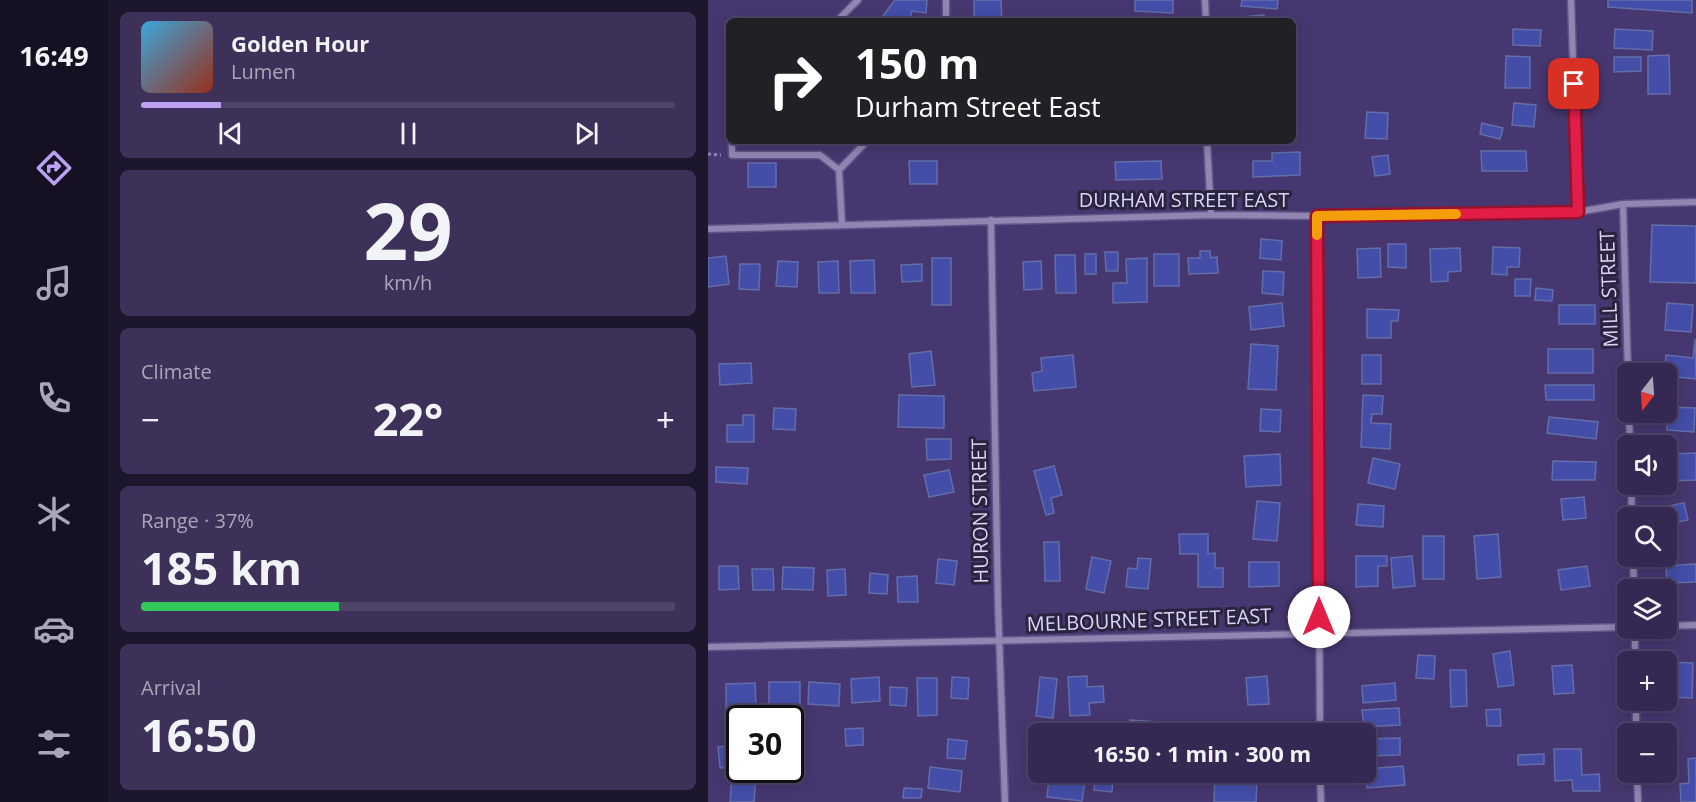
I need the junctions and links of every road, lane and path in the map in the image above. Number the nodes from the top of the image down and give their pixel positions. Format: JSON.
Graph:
{"nodes":[{"id":1,"x":858,"y":0,"type":"edge"},
{"id":2,"x":946,"y":0,"type":"edge"},
{"id":3,"x":1205,"y":0,"type":"edge"},
{"id":4,"x":1571,"y":0,"type":"edge"},
{"id":5,"x":840,"y":18,"type":"edge"},
{"id":6,"x":946,"y":18,"type":"edge"},
{"id":7,"x":1206,"y":18,"type":"edge"},
{"id":8,"x":732,"y":144,"type":"edge"},
{"id":9,"x":864,"y":144,"type":"edge"},
{"id":10,"x":1207,"y":144,"type":"edge"},
{"id":11,"x":839,"y":170,"type":"junction"},
{"id":12,"x":1696,"y":202,"type":"edge"},
{"id":13,"x":1623,"y":204,"type":"junction"},
{"id":14,"x":1578,"y":212,"type":"junction"},
{"id":15,"x":1211,"y":215,"type":"junction"},
{"id":16,"x":1317,"y":216,"type":"junction"},
{"id":17,"x":991,"y":220,"type":"junction"},
{"id":18,"x":842,"y":224,"type":"junction"},
{"id":19,"x":708,"y":229,"type":"edge"},
{"id":20,"x":1628,"y":363,"type":"edge"},
{"id":21,"x":1696,"y":625,"type":"edge"},
{"id":22,"x":1677,"y":626,"type":"edge"},
{"id":23,"x":1617,"y":627,"type":"edge"},
{"id":24,"x":1319,"y":632,"type":"junction"},
{"id":25,"x":999,"y":642,"type":"junction"},
{"id":26,"x":708,"y":646,"type":"edge"},
{"id":27,"x":1320,"y":723,"type":"edge"},
{"id":28,"x":1320,"y":783,"type":"edge"},
{"id":29,"x":1637,"y":783,"type":"edge"},
{"id":30,"x":1005,"y":802,"type":"edge"},
{"id":31,"x":1321,"y":802,"type":"edge"},
{"id":32,"x":1638,"y":802,"type":"edge"}],
"edges":[{"from":1,"to":5,"type":"street"},
{"from":2,"to":6,"type":"street"},
{"from":3,"to":7,"type":"street"},
{"from":4,"to":14,"type":"street"},
{"from":8,"to":11,"type":"street"},
{"from":9,"to":11,"type":"street"},
{"from":10,"to":15,"type":"street"},
{"from":11,"to":18,"type":"street"},
{"from":12,"to":13,"type":"street","name":"DURHAM STREET EAST"},
{"from":13,"to":14,"type":"street","name":"DURHAM STREET EAST"},
{"from":13,"to":20,"type":"street","name":"MILL STREET"},
{"from":14,"to":16,"type":"street","name":"DURHAM STREET EAST"},
{"from":15,"to":16,"type":"street","name":"DURHAM STREET EAST"},
{"from":15,"to":17,"type":"street","name":"DURHAM STREET EAST"},
{"from":16,"to":24,"type":"street"},
{"from":17,"to":18,"type":"street","name":"DURHAM STREET EAST"},
{"from":17,"to":25,"type":"street","name":"HURON STREET"},
{"from":18,"to":19,"type":"street","name":"DURHAM STREET EAST"},
{"from":21,"to":22,"type":"street"},
{"from":23,"to":24,"type":"street","name":"MELBOURNE STREET EAST"},
{"from":24,"to":25,"type":"street","name":"MELBOURNE STREET EAST"},
{"from":24,"to":27,"type":"street"},
{"from":25,"to":26,"type":"street","name":"MELBOURNE STREET EAST"},
{"from":25,"to":30,"type":"street","name":"HURON STREET"},
{"from":28,"to":31,"type":"street"},
{"from":29,"to":32,"type":"street"}]}
